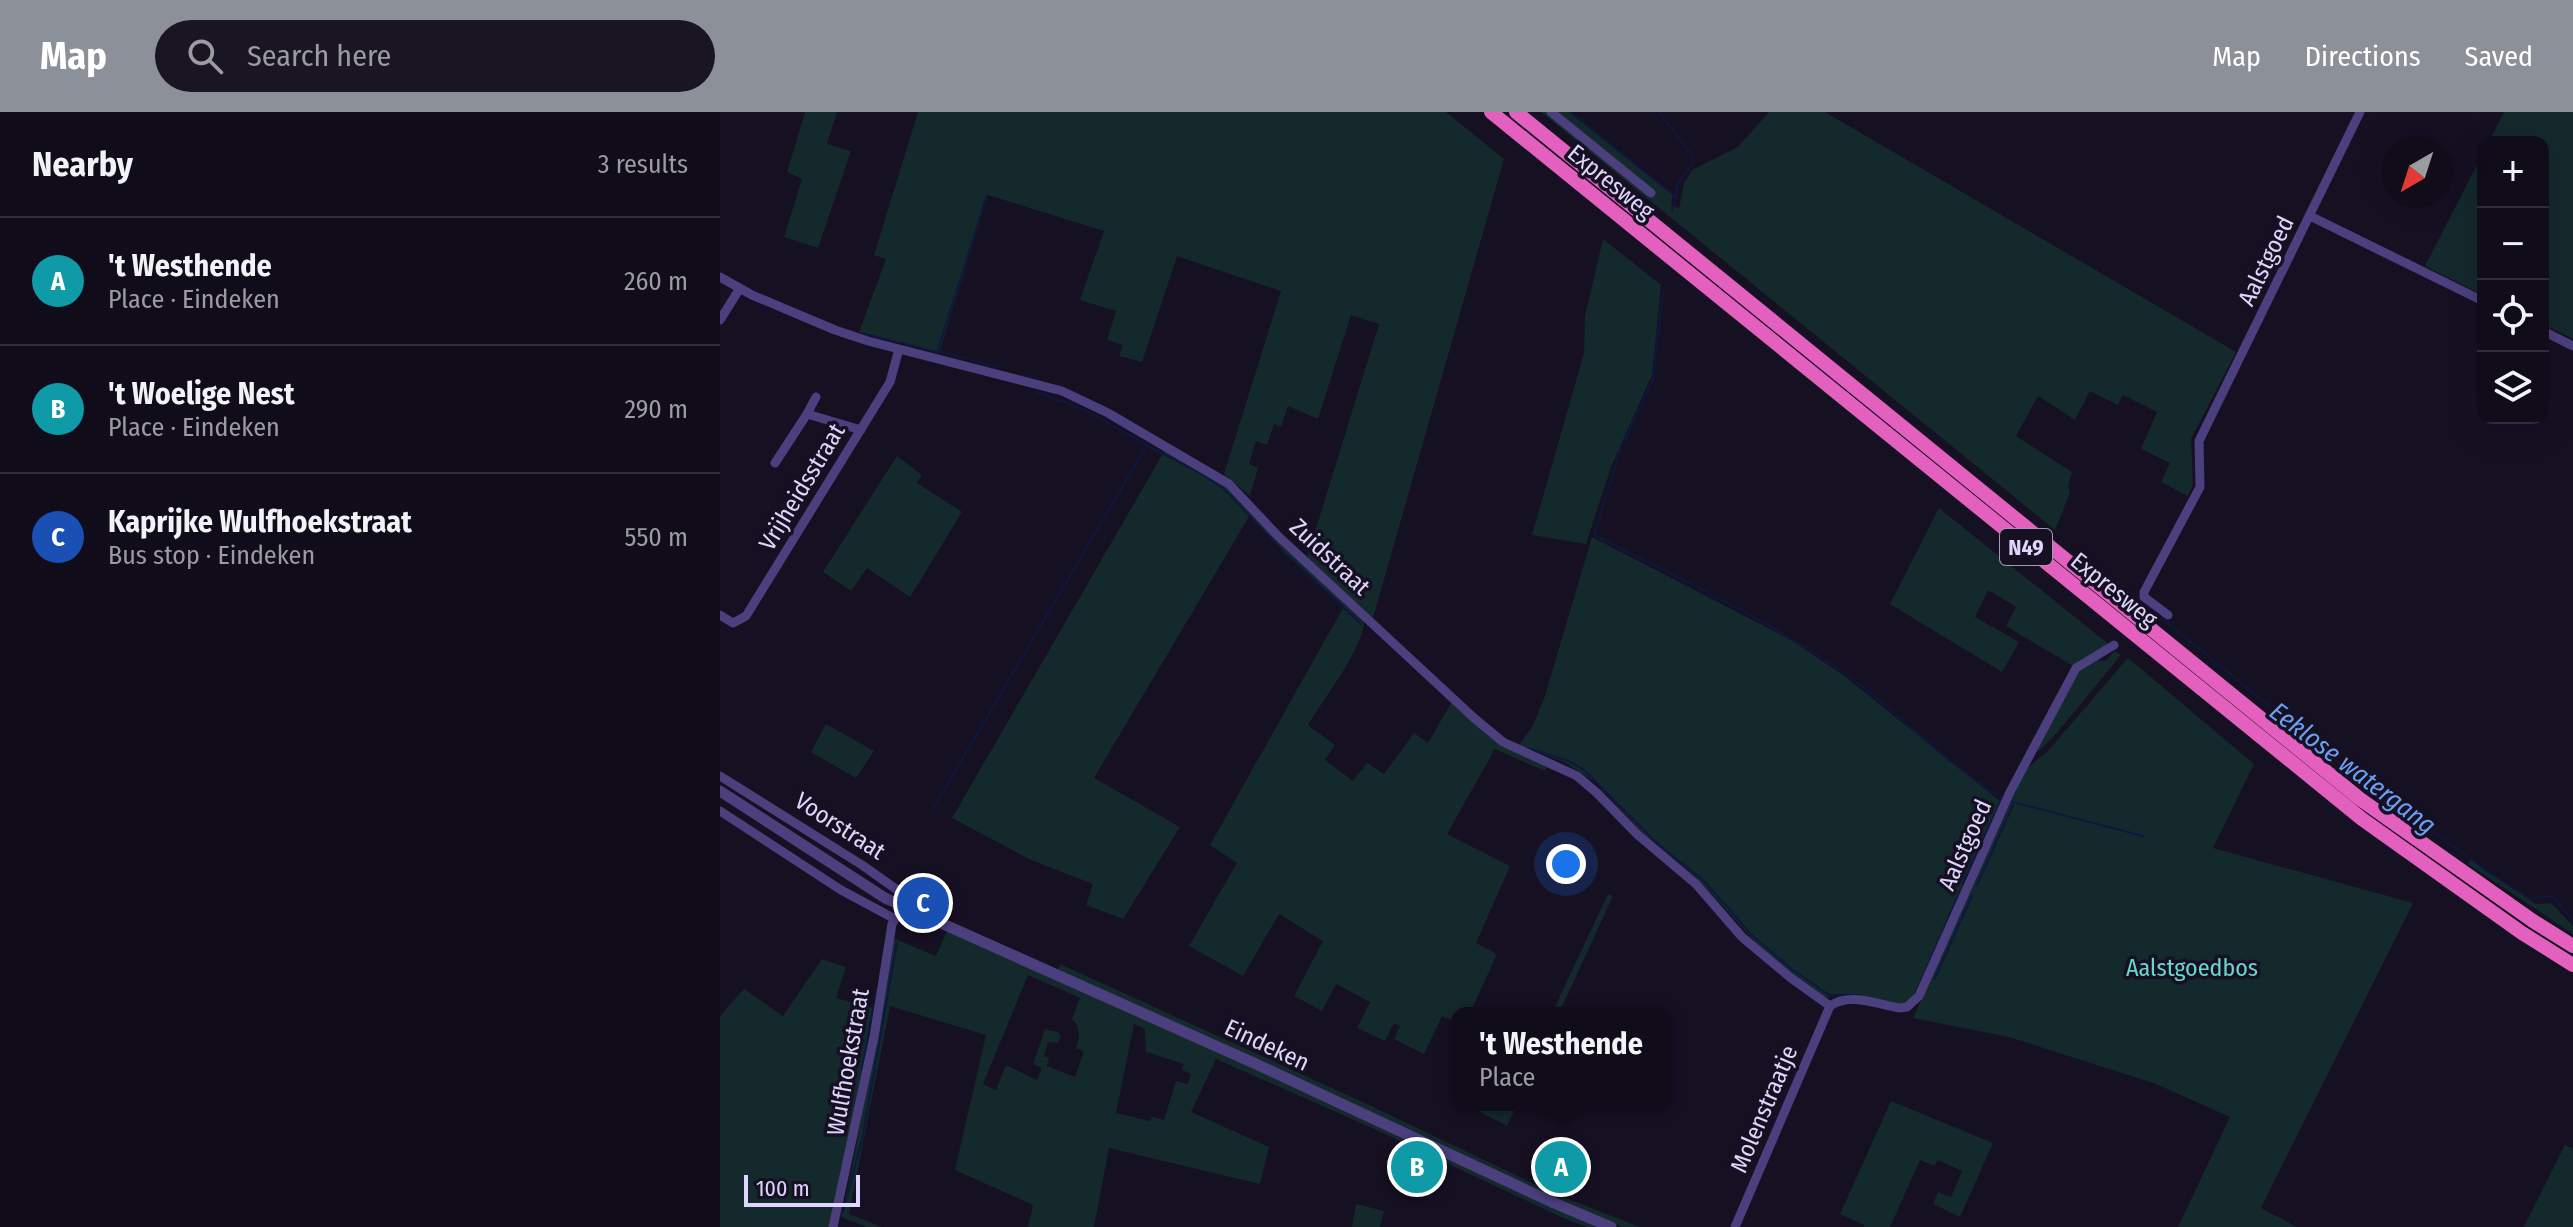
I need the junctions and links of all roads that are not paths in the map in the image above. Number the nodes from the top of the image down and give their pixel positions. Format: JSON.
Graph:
{"nodes":[{"id":1,"x":1491,"y":112,"type":"edge"},
{"id":2,"x":1516,"y":112,"type":"edge"},
{"id":3,"x":1551,"y":112,"type":"edge"},
{"id":4,"x":2360,"y":112,"type":"edge"},
{"id":5,"x":1651,"y":193,"type":"dead end"},
{"id":6,"x":2310,"y":216,"type":"junction"},
{"id":7,"x":720,"y":277,"type":"edge"},
{"id":8,"x":740,"y":288,"type":"junction"},
{"id":9,"x":2477,"y":298,"type":"edge"},
{"id":10,"x":720,"y":320,"type":"edge"},
{"id":11,"x":2549,"y":334,"type":"edge"},
{"id":12,"x":2573,"y":346,"type":"edge"},
{"id":13,"x":899,"y":349,"type":"junction"},
{"id":14,"x":816,"y":397,"type":"dead end"},
{"id":15,"x":807,"y":414,"type":"junction"},
{"id":16,"x":861,"y":430,"type":"junction"},
{"id":17,"x":775,"y":463,"type":"dead end"},
{"id":18,"x":720,"y":615,"type":"edge"},
{"id":19,"x":2168,"y":615,"type":"dead end"},
{"id":20,"x":2114,"y":645,"type":"dead end"},
{"id":21,"x":720,"y":776,"type":"edge"},
{"id":22,"x":720,"y":791,"type":"edge"},
{"id":23,"x":720,"y":811,"type":"edge"},
{"id":24,"x":904,"y":906,"type":"junction"},
{"id":25,"x":895,"y":919,"type":"junction"},
{"id":26,"x":2573,"y":946,"type":"edge"},
{"id":27,"x":2573,"y":965,"type":"edge"},
{"id":28,"x":1830,"y":1006,"type":"junction"},
{"id":29,"x":833,"y":1227,"type":"edge"},
{"id":30,"x":1611,"y":1227,"type":"edge"},
{"id":31,"x":1735,"y":1227,"type":"edge"}],
"edges":[{"from":1,"to":27,"type":"highway","name":"Expresweg","number":"N49"},
{"from":2,"to":26,"type":"highway","name":"Expresweg","number":"N49"},
{"from":3,"to":5,"type":"street"},
{"from":4,"to":6,"type":"street","name":"Aalstgoed"},
{"from":6,"to":9,"type":"street"},
{"from":6,"to":19,"type":"street","name":"Aalstgoed"},
{"from":7,"to":8,"type":"street","name":"Zuidstraat"},
{"from":8,"to":10,"type":"street"},
{"from":8,"to":13,"type":"street","name":"Zuidstraat"},
{"from":11,"to":12,"type":"street"},
{"from":13,"to":16,"type":"street","name":"Vrijheidsstraat"},
{"from":13,"to":28,"type":"street","name":"Zuidstraat"},
{"from":14,"to":15,"type":"street"},
{"from":15,"to":16,"type":"street"},
{"from":15,"to":17,"type":"street"},
{"from":16,"to":18,"type":"street","name":"Vrijheidsstraat"},
{"from":20,"to":28,"type":"street","name":"Aalstgoed"},
{"from":21,"to":24,"type":"street","name":"Voorstraat"},
{"from":22,"to":24,"type":"street","name":"Voorstraat"},
{"from":23,"to":25,"type":"street"},
{"from":24,"to":25,"type":"street","name":"Wulfhoekstraat"},
{"from":24,"to":30,"type":"street","name":"Eindeken"},
{"from":25,"to":29,"type":"street","name":"Wulfhoekstraat"},
{"from":28,"to":31,"type":"street","name":"Molenstraatje"}]}
